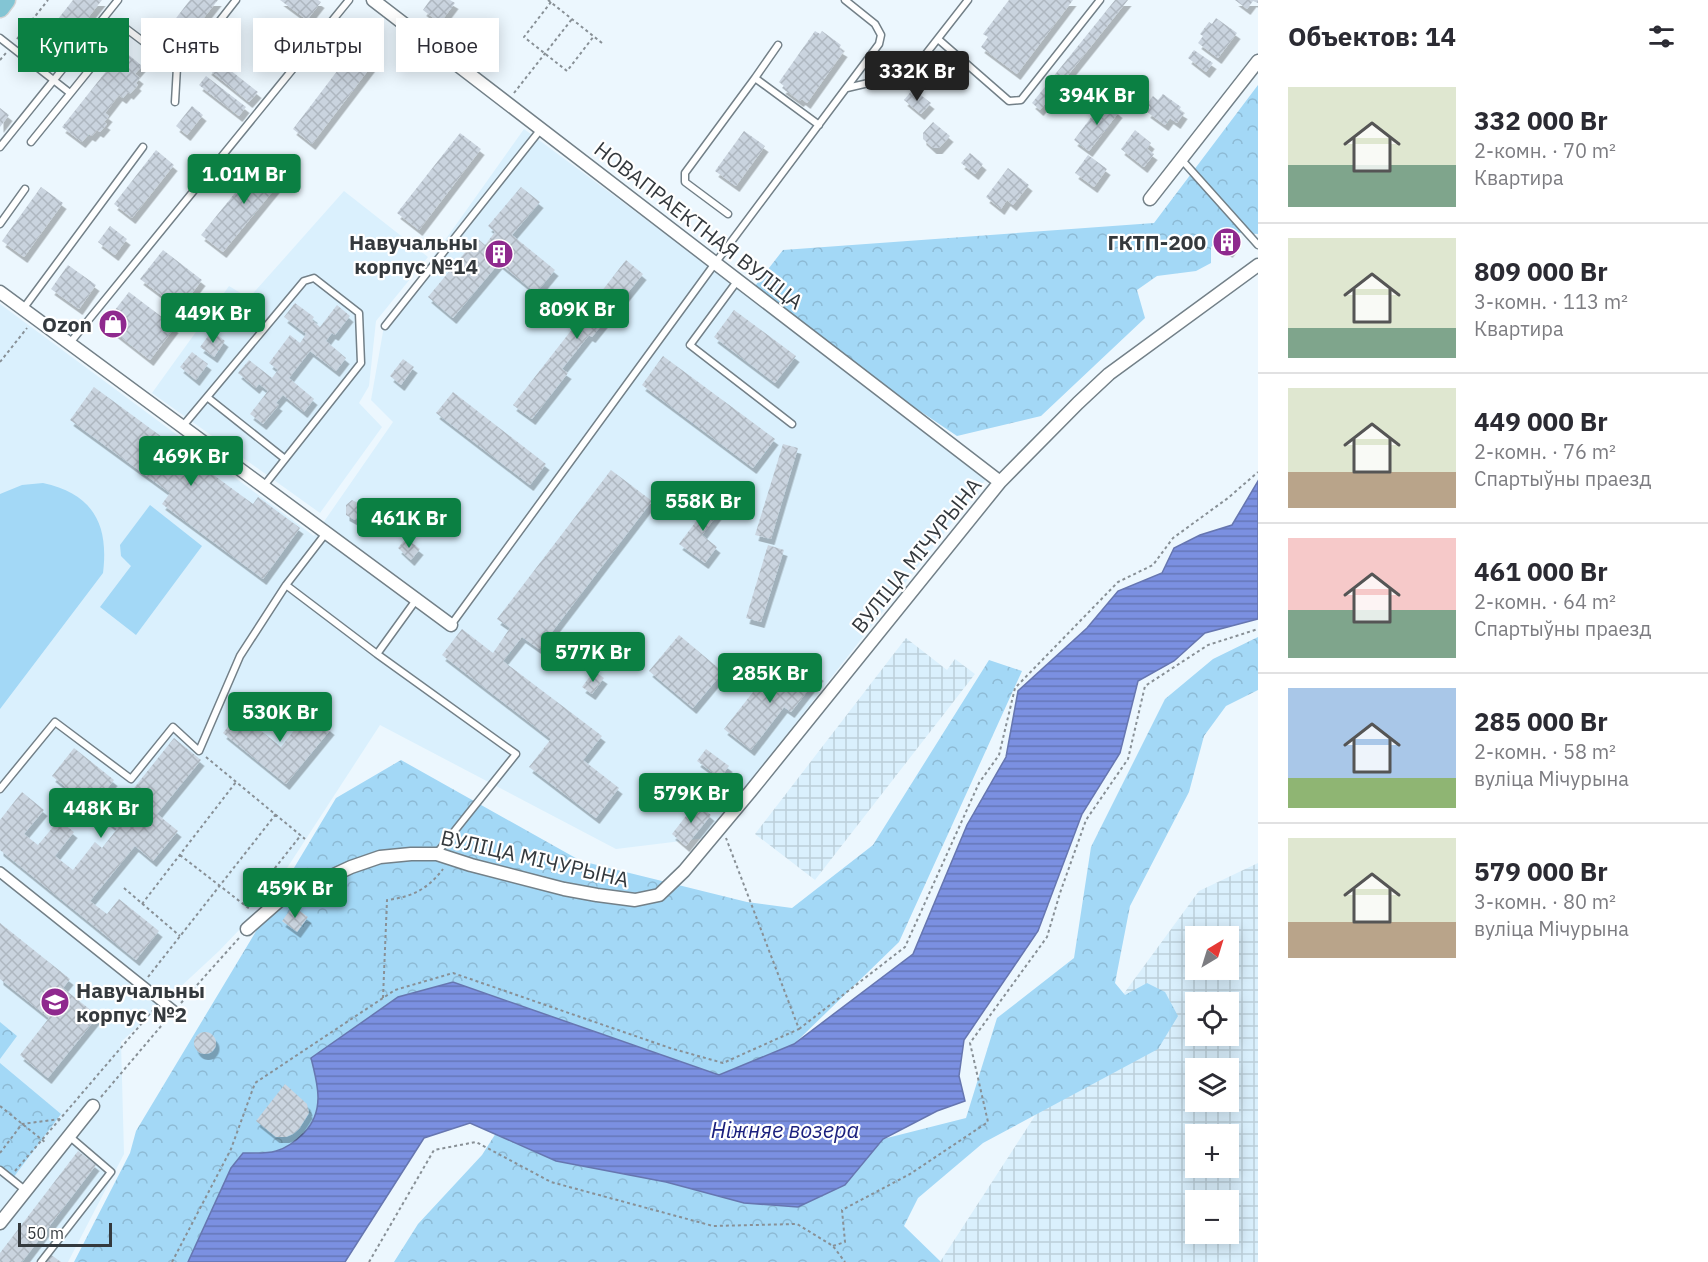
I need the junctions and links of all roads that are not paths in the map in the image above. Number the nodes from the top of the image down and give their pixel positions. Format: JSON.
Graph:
{"nodes":[{"id":1,"x":6,"y":0,"type":"edge"},
{"id":2,"x":118,"y":0,"type":"edge"},
{"id":3,"x":236,"y":0,"type":"edge"},
{"id":4,"x":349,"y":0,"type":"edge"},
{"id":5,"x":845,"y":0,"type":"edge"},
{"id":6,"x":968,"y":0,"type":"edge"},
{"id":7,"x":1100,"y":0,"type":"edge"},
{"id":8,"x":377,"y":1,"type":"edge"},
{"id":9,"x":0,"y":8,"type":"edge"},
{"id":10,"x":222,"y":18,"type":"edge"},
{"id":11,"x":0,"y":38,"type":"edge"},
{"id":12,"x":938,"y":39,"type":"junction"},
{"id":13,"x":778,"y":45,"type":"dead end"},
{"id":14,"x":1258,"y":61,"type":"edge"},
{"id":15,"x":755,"y":78,"type":"junction"},
{"id":16,"x":54,"y":80,"type":"junction"},
{"id":17,"x":846,"y":88,"type":"junction"},
{"id":18,"x":70,"y":93,"type":"junction"},
{"id":19,"x":175,"y":102,"type":"dead end"},
{"id":20,"x":819,"y":125,"type":"junction"},
{"id":21,"x":541,"y":128,"type":"junction"},
{"id":22,"x":31,"y":142,"type":"dead end"},
{"id":23,"x":0,"y":147,"type":"edge"},
{"id":24,"x":143,"y":147,"type":"dead end"},
{"id":25,"x":1181,"y":159,"type":"junction"},
{"id":26,"x":25,"y":189,"type":"dead end"},
{"id":27,"x":1150,"y":199,"type":"dead end"},
{"id":28,"x":728,"y":214,"type":"dead end"},
{"id":29,"x":0,"y":224,"type":"edge"},
{"id":30,"x":1258,"y":245,"type":"edge"},
{"id":31,"x":717,"y":262,"type":"junction"},
{"id":32,"x":1254,"y":268,"type":"edge"},
{"id":33,"x":738,"y":279,"type":"junction"},
{"id":34,"x":1258,"y":282,"type":"edge"},
{"id":35,"x":0,"y":292,"type":"edge"},
{"id":36,"x":23,"y":309,"type":"junction"},
{"id":37,"x":386,"y":326,"type":"dead end"},
{"id":38,"x":69,"y":344,"type":"junction"},
{"id":39,"x":207,"y":397,"type":"junction"},
{"id":40,"x":792,"y":424,"type":"dead end"},
{"id":41,"x":182,"y":428,"type":"junction"},
{"id":42,"x":285,"y":459,"type":"junction"},
{"id":43,"x":1000,"y":482,"type":"junction"},
{"id":44,"x":263,"y":487,"type":"junction"},
{"id":45,"x":326,"y":532,"type":"junction"},
{"id":46,"x":286,"y":585,"type":"junction"},
{"id":47,"x":416,"y":600,"type":"junction"},
{"id":48,"x":451,"y":625,"type":"joint"},
{"id":49,"x":377,"y":654,"type":"junction"},
{"id":50,"x":0,"y":789,"type":"edge"},
{"id":51,"x":441,"y":856,"type":"junction"},
{"id":52,"x":0,"y":872,"type":"edge"},
{"id":53,"x":247,"y":929,"type":"dead end"},
{"id":54,"x":174,"y":1011,"type":"dead end"},
{"id":55,"x":93,"y":1106,"type":"dead end"},
{"id":56,"x":68,"y":1136,"type":"junction"},
{"id":57,"x":0,"y":1170,"type":"edge"},
{"id":58,"x":25,"y":1190,"type":"junction"},
{"id":59,"x":0,"y":1223,"type":"edge"},
{"id":60,"x":41,"y":1262,"type":"edge"}],
"edges":[{"from":1,"to":9,"type":"main road"},
{"from":2,"to":16,"type":"lane"},
{"from":3,"to":10,"type":"lane"},
{"from":4,"to":38,"type":"lane"},
{"from":5,"to":17,"type":"lane"},
{"from":6,"to":12,"type":"lane"},
{"from":7,"to":12,"type":"lane"},
{"from":8,"to":21,"type":"street","name":"НОВАПРАЕКТНАЯ ВУЛІЦА"},
{"from":11,"to":16,"type":"lane"},
{"from":12,"to":17,"type":"lane"},
{"from":13,"to":15,"type":"lane"},
{"from":14,"to":25,"type":"street"},
{"from":15,"to":20,"type":"lane"},
{"from":15,"to":28,"type":"lane"},
{"from":16,"to":18,"type":"lane"},
{"from":16,"to":23,"type":"lane"},
{"from":17,"to":20,"type":"lane"},
{"from":18,"to":19,"type":"lane"},
{"from":18,"to":22,"type":"lane"},
{"from":20,"to":31,"type":"lane"},
{"from":21,"to":31,"type":"street","name":"НОВАПРАЕКТНАЯ ВУЛІЦА"},
{"from":21,"to":37,"type":"lane"},
{"from":24,"to":36,"type":"lane"},
{"from":25,"to":27,"type":"street"},
{"from":25,"to":30,"type":"lane"},
{"from":26,"to":29,"type":"lane"},
{"from":31,"to":33,"type":"street","name":"НОВАПРАЕКТНАЯ ВУЛІЦА"},
{"from":31,"to":48,"type":"lane"},
{"from":32,"to":34,"type":"street"},
{"from":32,"to":43,"type":"street","name":"ВУЛІЦА МІЧУРЫНА"},
{"from":33,"to":40,"type":"lane"},
{"from":33,"to":43,"type":"street","name":"НОВАПРАЕКТНАЯ ВУЛІЦА"},
{"from":35,"to":36,"type":"street"},
{"from":36,"to":38,"type":"street"},
{"from":38,"to":41,"type":"street"},
{"from":39,"to":41,"type":"lane"},
{"from":39,"to":42,"type":"lane"},
{"from":39,"to":42,"type":"lane"},
{"from":41,"to":44,"type":"street"},
{"from":42,"to":44,"type":"lane"},
{"from":43,"to":51,"type":"street","name":"ВУЛІЦА МІЧУРЫНА"},
{"from":44,"to":45,"type":"street"},
{"from":45,"to":46,"type":"lane"},
{"from":45,"to":47,"type":"street"},
{"from":46,"to":49,"type":"lane"},
{"from":46,"to":50,"type":"lane"},
{"from":47,"to":48,"type":"street"},
{"from":47,"to":49,"type":"lane"},
{"from":49,"to":51,"type":"lane"},
{"from":51,"to":53,"type":"street","name":"ВУЛІЦА МІЧУРЫНА"},
{"from":52,"to":54,"type":"street"},
{"from":55,"to":56,"type":"street"},
{"from":56,"to":58,"type":"street"},
{"from":56,"to":60,"type":"lane"},
{"from":57,"to":58,"type":"lane"},
{"from":58,"to":59,"type":"street"}]}
